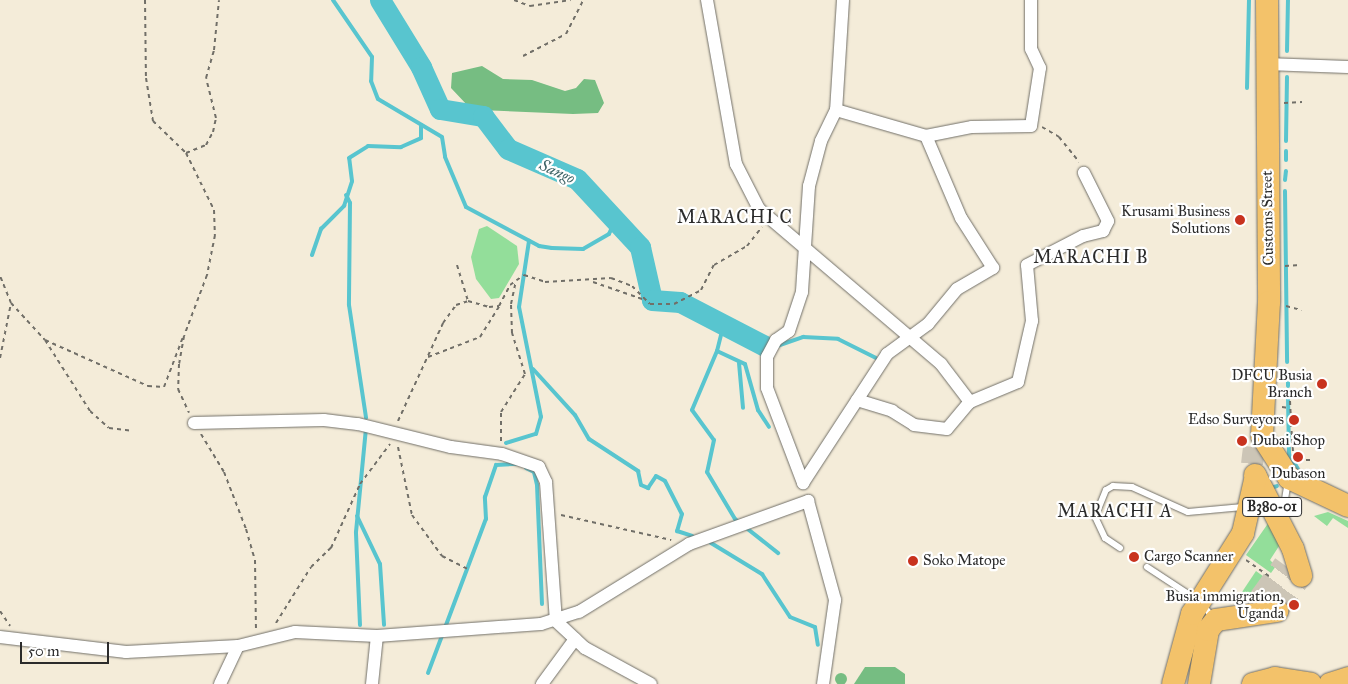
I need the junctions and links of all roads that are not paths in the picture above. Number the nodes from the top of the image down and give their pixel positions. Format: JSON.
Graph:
{"nodes":[{"id":1,"x":707,"y":0,"type":"edge"},
{"id":2,"x":843,"y":0,"type":"edge"},
{"id":3,"x":1030,"y":0,"type":"edge"},
{"id":4,"x":1267,"y":0,"type":"edge"},
{"id":5,"x":1266,"y":64,"type":"junction"},
{"id":6,"x":1348,"y":67,"type":"edge"},
{"id":7,"x":836,"y":110,"type":"junction"},
{"id":8,"x":926,"y":136,"type":"junction"},
{"id":9,"x":1084,"y":173,"type":"road end"},
{"id":10,"x":806,"y":245,"type":"junction"},
{"id":11,"x":909,"y":338,"type":"junction"},
{"id":12,"x":857,"y":400,"type":"junction"},
{"id":13,"x":970,"y":402,"type":"junction"},
{"id":14,"x":194,"y":423,"type":"road end"},
{"id":15,"x":1256,"y":456,"type":"junction"},
{"id":16,"x":1288,"y":478,"type":"junction"},
{"id":17,"x":803,"y":483,"type":"junction"},
{"id":18,"x":1253,"y":500,"type":"junction"},
{"id":19,"x":808,"y":501,"type":"junction"},
{"id":20,"x":1348,"y":506,"type":"edge"},
{"id":21,"x":1283,"y":528,"type":"junction"},
{"id":22,"x":1120,"y":548,"type":"dead end"},
{"id":23,"x":1288,"y":563,"type":"tunnel mouth"},
{"id":24,"x":1147,"y":567,"type":"dead end"},
{"id":25,"x":1199,"y":601,"type":"junction"},
{"id":26,"x":1261,"y":607,"type":"tunnel mouth"},
{"id":27,"x":1216,"y":620,"type":"junction"},
{"id":28,"x":556,"y":621,"type":"junction"},
{"id":29,"x":377,"y":636,"type":"junction"},
{"id":30,"x":0,"y":637,"type":"edge"},
{"id":31,"x":575,"y":639,"type":"junction"},
{"id":32,"x":238,"y":646,"type":"junction"},
{"id":33,"x":1348,"y":678,"type":"edge"},
{"id":34,"x":220,"y":684,"type":"edge"},
{"id":35,"x":372,"y":684,"type":"edge"},
{"id":36,"x":542,"y":684,"type":"edge"},
{"id":37,"x":651,"y":684,"type":"edge"},
{"id":38,"x":823,"y":684,"type":"edge"},
{"id":39,"x":1173,"y":684,"type":"edge"},
{"id":40,"x":1199,"y":684,"type":"edge"},
{"id":41,"x":1253,"y":684,"type":"edge"},
{"id":42,"x":1311,"y":684,"type":"edge"},
{"id":43,"x":1330,"y":684,"type":"edge"}],
"edges":[{"from":1,"to":10,"type":"street"},
{"from":2,"to":7,"type":"street"},
{"from":3,"to":8,"type":"street"},
{"from":4,"to":5,"type":"highway","name":"Customs Street"},
{"from":5,"to":6,"type":"street"},
{"from":5,"to":15,"type":"highway","name":"Customs Street"},
{"from":7,"to":8,"type":"street"},
{"from":7,"to":10,"type":"street"},
{"from":8,"to":11,"type":"street"},
{"from":9,"to":13,"type":"street"},
{"from":10,"to":11,"type":"street"},
{"from":10,"to":17,"type":"street"},
{"from":11,"to":12,"type":"street"},
{"from":11,"to":13,"type":"street"},
{"from":12,"to":13,"type":"street"},
{"from":12,"to":17,"type":"street"},
{"from":14,"to":28,"type":"street"},
{"from":15,"to":16,"type":"highway"},
{"from":15,"to":18,"type":"highway","name":"Customs Street","number":"B380-01"},
{"from":15,"to":21,"type":"highway","number":"B380-01"},
{"from":16,"to":20,"type":"highway"},
{"from":16,"to":21,"type":"lane","number":"B380-01"},
{"from":17,"to":19,"type":"street"},
{"from":18,"to":22,"type":"lane"},
{"from":18,"to":25,"type":"highway","name":"Customs Street","number":"B380-01"},
{"from":19,"to":28,"type":"street"},
{"from":19,"to":38,"type":"street"},
{"from":21,"to":23,"type":"highway","number":"B380-01"},
{"from":24,"to":25,"type":"lane"},
{"from":25,"to":27,"type":"lane"},
{"from":25,"to":39,"type":"highway","name":"Customs Street","number":"B380-01"},
{"from":26,"to":27,"type":"highway"},
{"from":27,"to":40,"type":"highway"},
{"from":28,"to":29,"type":"street"},
{"from":28,"to":31,"type":"street"},
{"from":29,"to":32,"type":"street"},
{"from":29,"to":35,"type":"street"},
{"from":30,"to":32,"type":"street"},
{"from":31,"to":36,"type":"street"},
{"from":31,"to":37,"type":"street"},
{"from":32,"to":34,"type":"street"},
{"from":33,"to":43,"type":"highway"},
{"from":41,"to":42,"type":"highway"}]}
